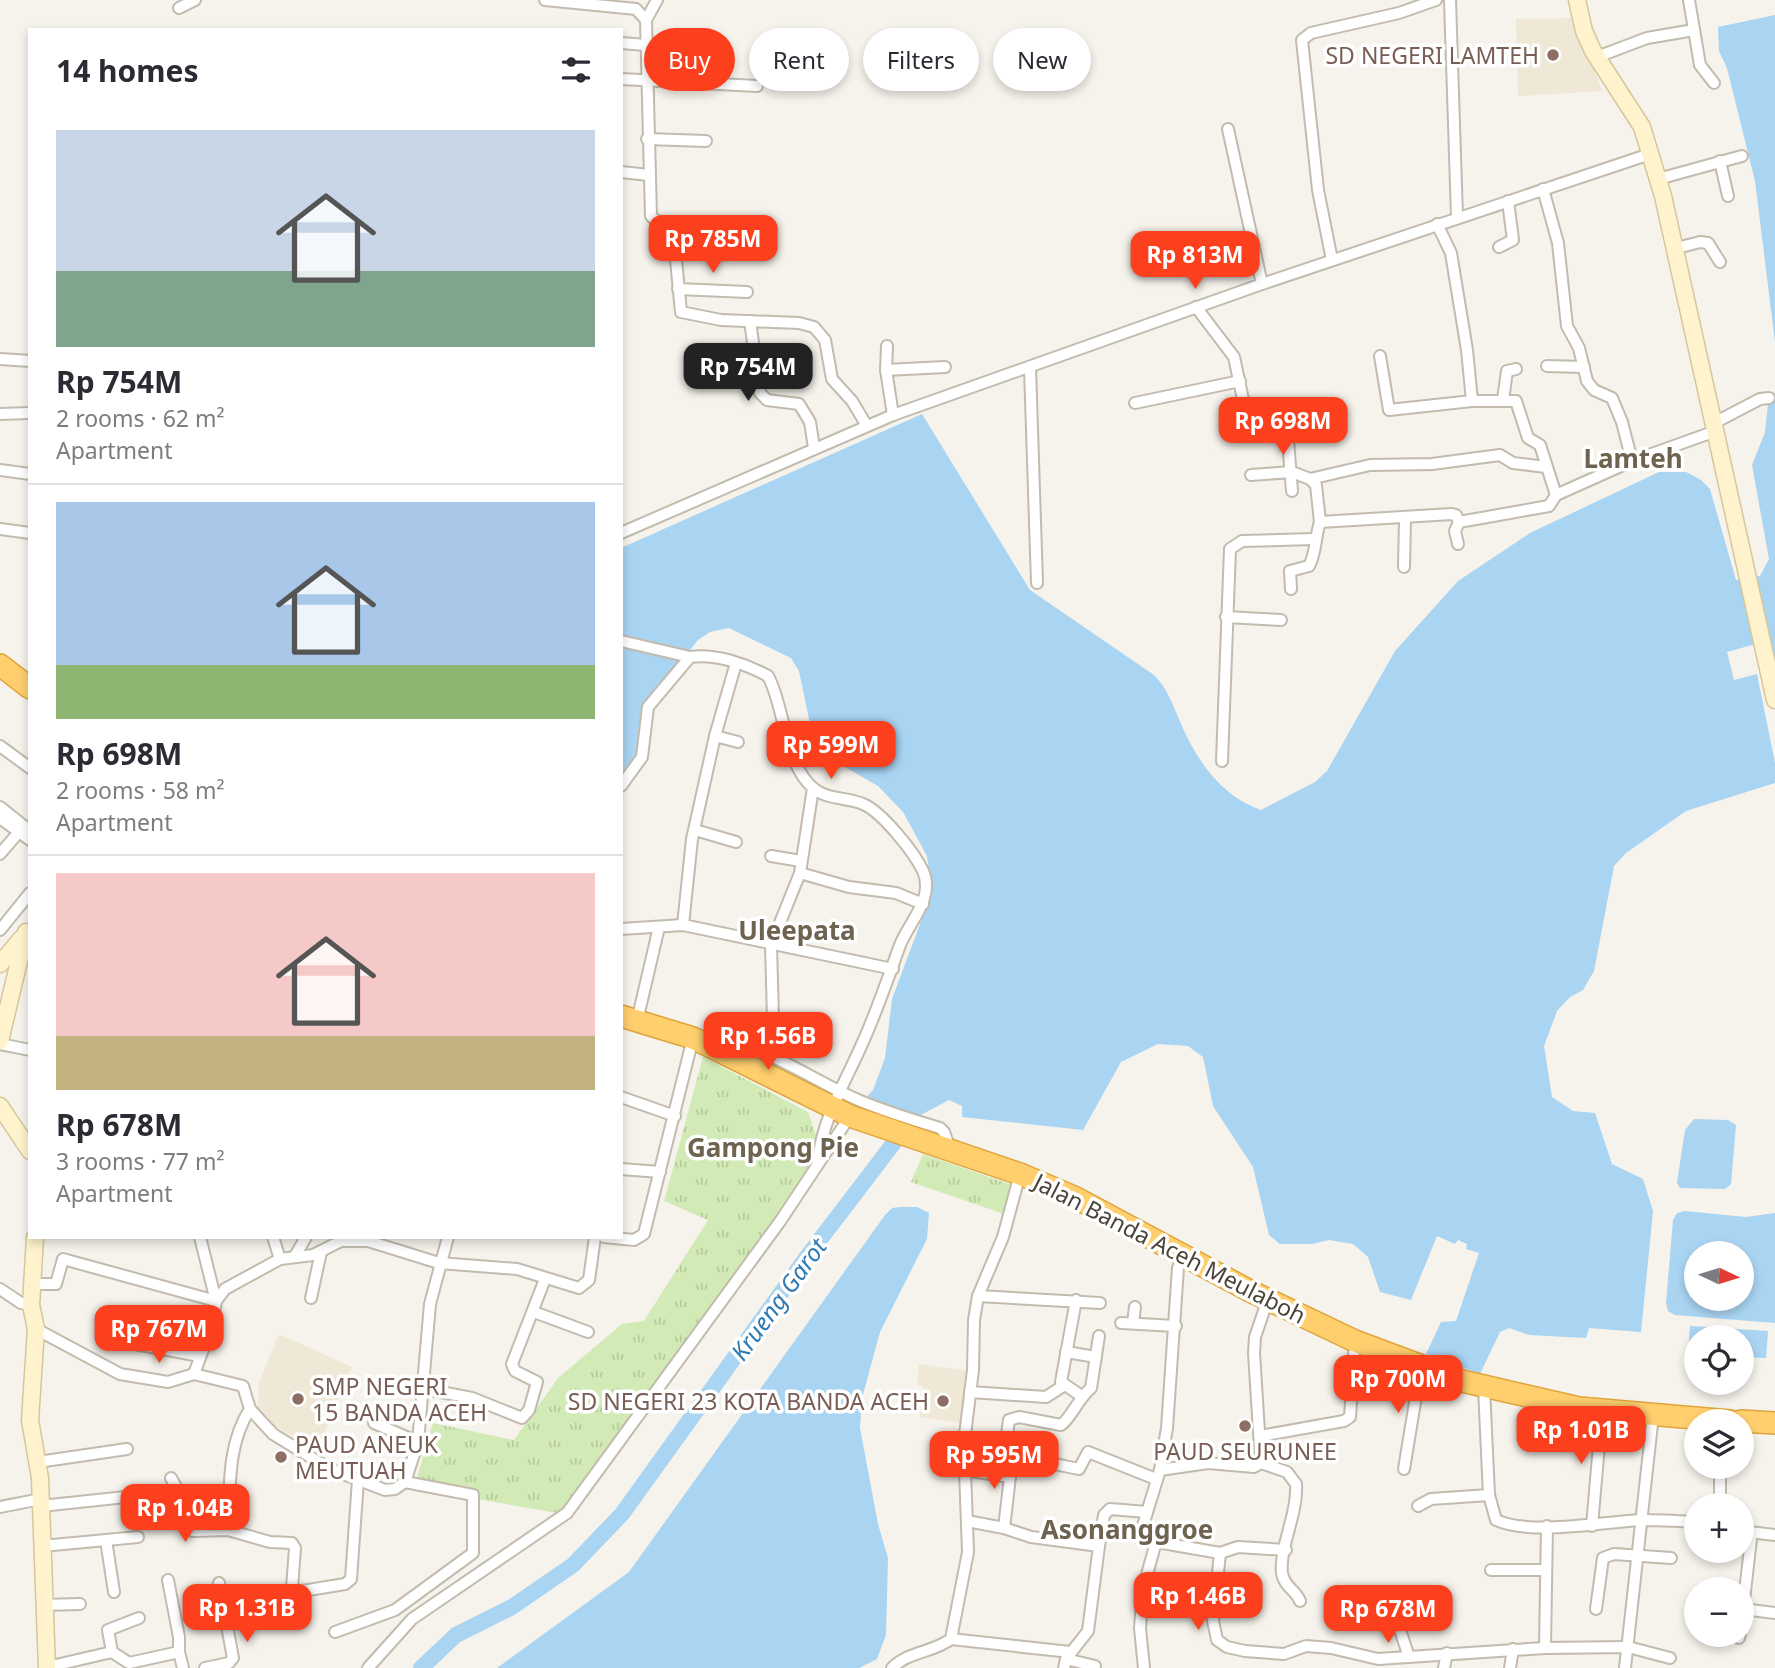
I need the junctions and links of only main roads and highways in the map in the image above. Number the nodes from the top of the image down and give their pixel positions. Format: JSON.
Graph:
{"nodes":[{"id":1,"x":0,"y":665,"type":"edge"},
{"id":2,"x":28,"y":686,"type":"edge"},
{"id":3,"x":629,"y":1018,"type":"edge"},
{"id":4,"x":1684,"y":1418,"type":"edge"},
{"id":5,"x":1754,"y":1422,"type":"edge"},
{"id":6,"x":1775,"y":1423,"type":"edge"}],
"edges":[{"from":1,"to":2,"type":"highway"},
{"from":3,"to":4,"type":"highway","name":"Jalan Banda Aceh Meulaboh"},
{"from":5,"to":6,"type":"highway"}]}
